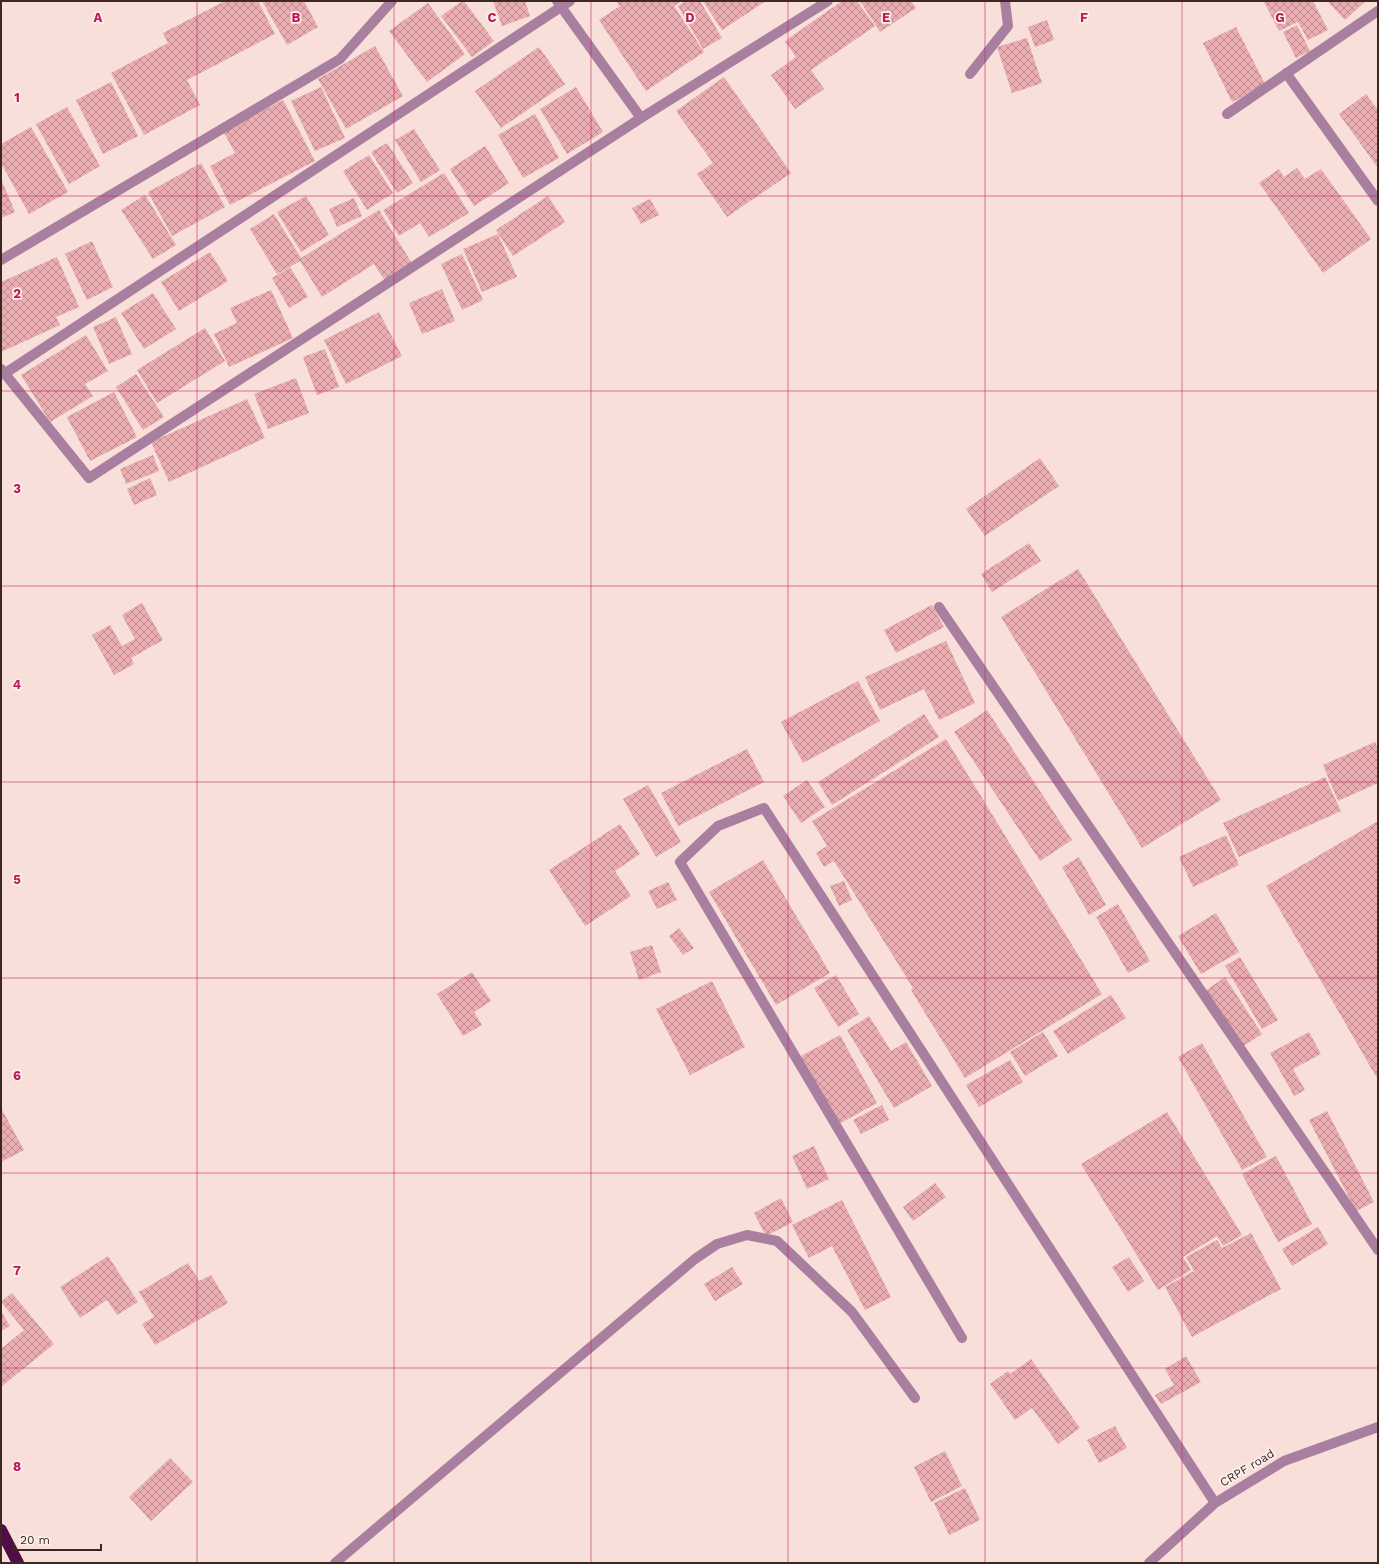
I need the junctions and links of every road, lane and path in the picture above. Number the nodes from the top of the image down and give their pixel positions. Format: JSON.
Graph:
{"nodes":[{"id":1,"x":392,"y":1,"type":"edge"},
{"id":2,"x":828,"y":1,"type":"edge"},
{"id":3,"x":1006,"y":1,"type":"edge"},
{"id":4,"x":563,"y":3,"type":"edge"},
{"id":5,"x":1378,"y":11,"type":"edge"},
{"id":6,"x":1286,"y":73,"type":"junction"},
{"id":7,"x":970,"y":74,"type":"dead end"},
{"id":8,"x":1227,"y":114,"type":"dead end"},
{"id":9,"x":641,"y":118,"type":"junction"},
{"id":10,"x":1378,"y":201,"type":"edge"},
{"id":11,"x":1,"y":260,"type":"edge"},
{"id":12,"x":3,"y":371,"type":"edge"},
{"id":13,"x":939,"y":607,"type":"dead end"},
{"id":14,"x":1378,"y":1250,"type":"edge"},
{"id":15,"x":962,"y":1338,"type":"dead end"},
{"id":16,"x":915,"y":1398,"type":"dead end"},
{"id":17,"x":1378,"y":1427,"type":"edge"},
{"id":18,"x":1215,"y":1503,"type":"junction"},
{"id":19,"x":1,"y":1530,"type":"edge"},
{"id":20,"x":18,"y":1563,"type":"edge"},
{"id":21,"x":335,"y":1563,"type":"edge"},
{"id":22,"x":1149,"y":1563,"type":"edge"}],
"edges":[{"from":1,"to":11,"type":"street"},
{"from":2,"to":9,"type":"street"},
{"from":3,"to":7,"type":"street"},
{"from":4,"to":9,"type":"street"},
{"from":4,"to":12,"type":"street"},
{"from":5,"to":6,"type":"street"},
{"from":6,"to":8,"type":"street"},
{"from":6,"to":10,"type":"street"},
{"from":9,"to":12,"type":"street"},
{"from":13,"to":14,"type":"street"},
{"from":15,"to":18,"type":"street"},
{"from":16,"to":21,"type":"street"},
{"from":17,"to":18,"type":"street","name":"CRPF road"},
{"from":18,"to":22,"type":"street","name":"CRPF road"},
{"from":19,"to":20,"type":"highway"}]}
